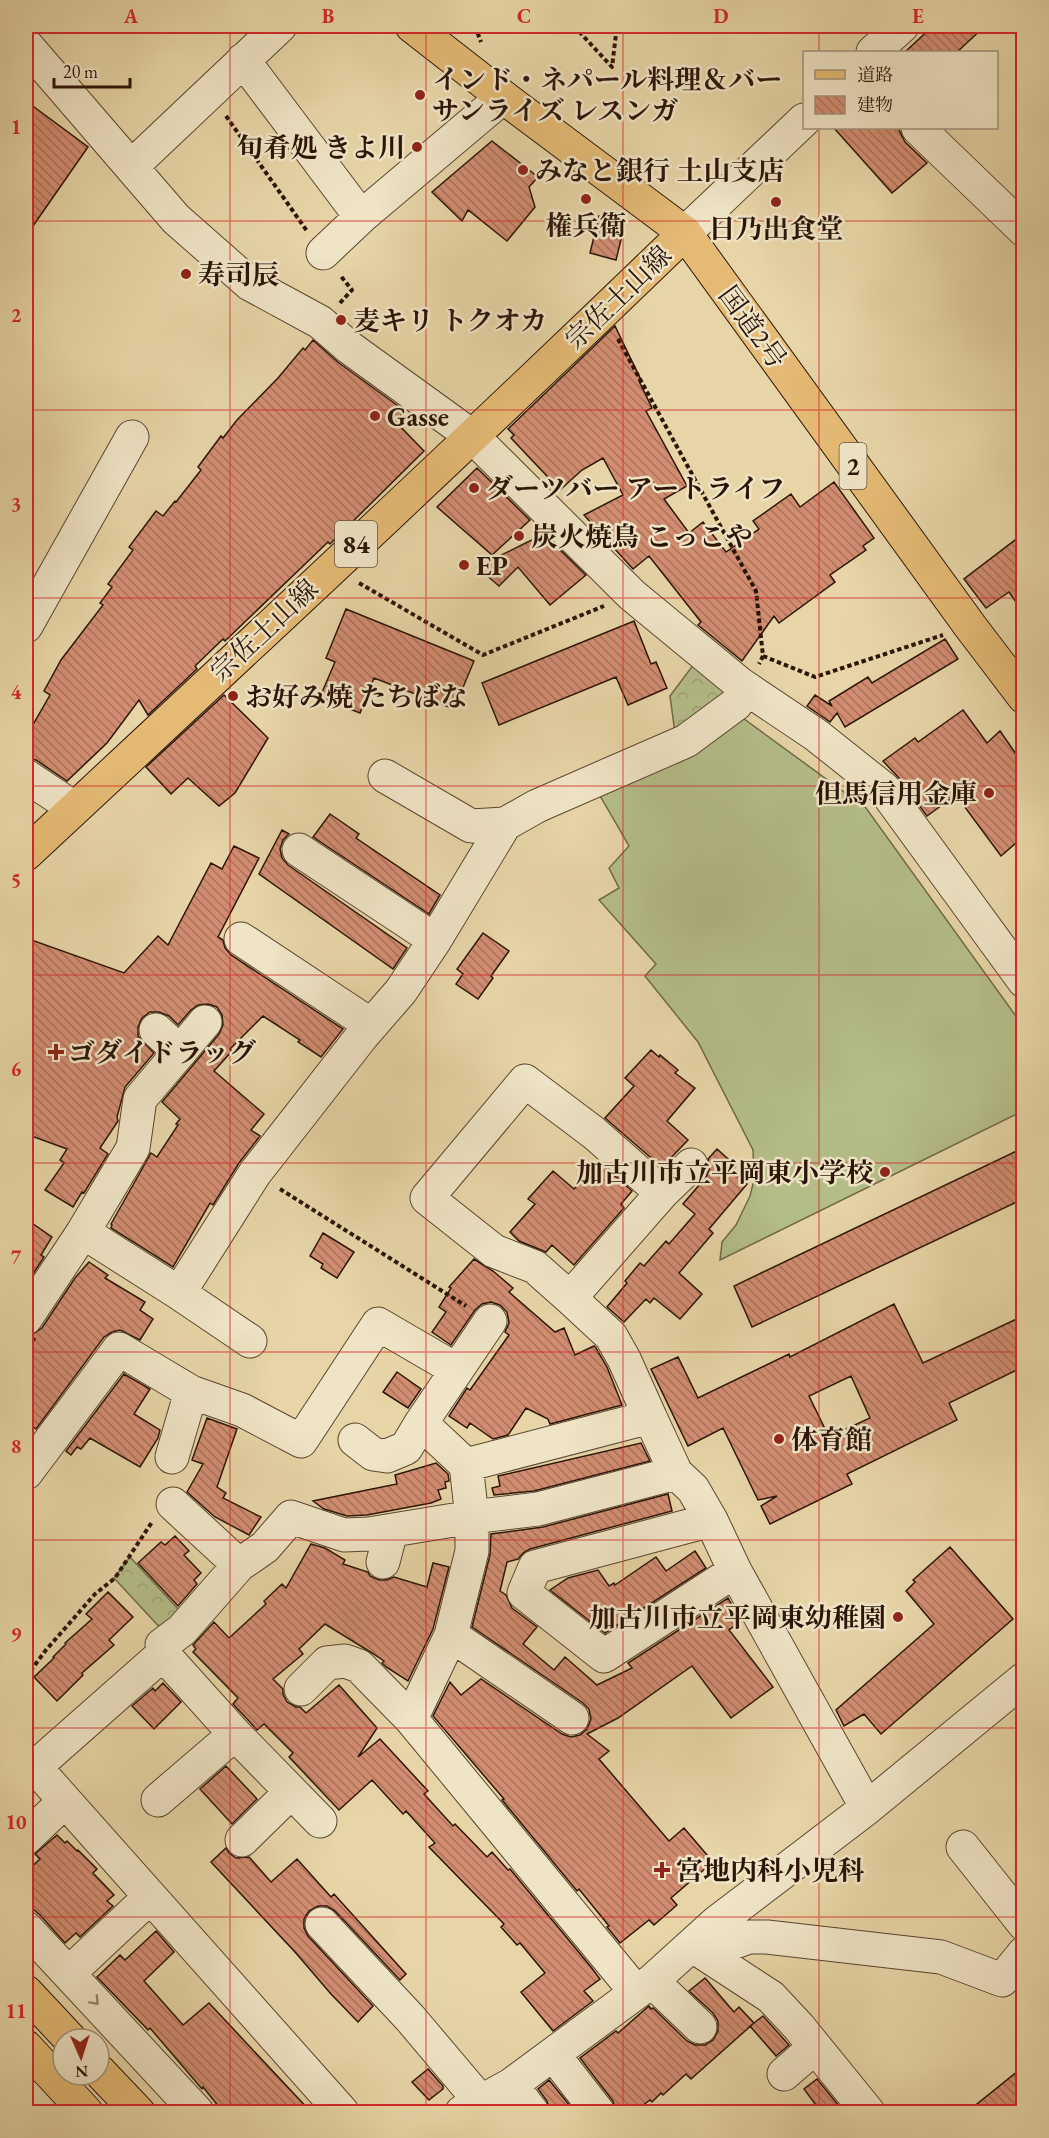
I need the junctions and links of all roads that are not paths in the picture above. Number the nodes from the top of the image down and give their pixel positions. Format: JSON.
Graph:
{"nodes":[{"id":1,"x":280,"y":26,"type":"edge"},
{"id":2,"x":412,"y":26,"type":"edge"},
{"id":3,"x":902,"y":26,"type":"edge"},
{"id":4,"x":26,"y":45,"type":"edge"},
{"id":5,"x":874,"y":51,"type":"edge"},
{"id":6,"x":243,"y":60,"type":"junction"},
{"id":7,"x":503,"y":97,"type":"junction"},
{"id":8,"x":803,"y":121,"type":"edge"},
{"id":9,"x":919,"y":129,"type":"edge"},
{"id":10,"x":132,"y":166,"type":"junction"},
{"id":11,"x":361,"y":217,"type":"junction"},
{"id":12,"x":1023,"y":230,"type":"edge"},
{"id":13,"x":685,"y":233,"type":"junction"},
{"id":14,"x":323,"y":253,"type":"road end"},
{"id":15,"x":132,"y":437,"type":"dead end"},
{"id":16,"x":473,"y":437,"type":"junction"},
{"id":17,"x":26,"y":626,"type":"edge"},
{"id":18,"x":1021,"y":687,"type":"edge"},
{"id":19,"x":746,"y":689,"type":"junction"},
{"id":20,"x":26,"y":776,"type":"edge"},
{"id":21,"x":385,"y":776,"type":"dead end"},
{"id":22,"x":74,"y":808,"type":"junction"},
{"id":23,"x":505,"y":824,"type":"junction"},
{"id":24,"x":299,"y":850,"type":"dead end"},
{"id":25,"x":26,"y":854,"type":"edge"},
{"id":26,"x":241,"y":939,"type":"dead end"},
{"id":27,"x":435,"y":940,"type":"junction"},
{"id":28,"x":1017,"y":959,"type":"edge"},
{"id":29,"x":205,"y":1022,"type":"dead end"},
{"id":30,"x":371,"y":1025,"type":"junction"},
{"id":31,"x":156,"y":1030,"type":"dead end"},
{"id":32,"x":180,"y":1052,"type":"junction"},
{"id":33,"x":691,"y":1165,"type":"dead end"},
{"id":34,"x":662,"y":1193,"type":"junction"},
{"id":35,"x":83,"y":1232,"type":"junction"},
{"id":36,"x":179,"y":1293,"type":"junction"},
{"id":37,"x":570,"y":1298,"type":"junction"},
{"id":38,"x":26,"y":1318,"type":"edge"},
{"id":39,"x":490,"y":1321,"type":"road end"},
{"id":40,"x":250,"y":1341,"type":"dead end"},
{"id":41,"x":456,"y":1370,"type":"junction"},
{"id":42,"x":191,"y":1392,"type":"junction"},
{"id":43,"x":650,"y":1418,"type":"junction"},
{"id":44,"x":421,"y":1423,"type":"junction"},
{"id":45,"x":355,"y":1440,"type":"dead end"},
{"id":46,"x":172,"y":1457,"type":"dead end"},
{"id":47,"x":466,"y":1465,"type":"junction"},
{"id":48,"x":26,"y":1473,"type":"edge"},
{"id":49,"x":676,"y":1473,"type":"junction"},
{"id":50,"x":173,"y":1504,"type":"road end"},
{"id":51,"x":472,"y":1517,"type":"junction"},
{"id":52,"x":711,"y":1520,"type":"junction"},
{"id":53,"x":391,"y":1531,"type":"junction"},
{"id":54,"x":383,"y":1562,"type":"dead end"},
{"id":55,"x":239,"y":1565,"type":"junction"},
{"id":56,"x":735,"y":1571,"type":"junction"},
{"id":57,"x":451,"y":1635,"type":"junction"},
{"id":58,"x":163,"y":1654,"type":"junction"},
{"id":59,"x":301,"y":1689,"type":"dead end"},
{"id":60,"x":1018,"y":1694,"type":"edge"},
{"id":61,"x":572,"y":1718,"type":"dead end"},
{"id":62,"x":411,"y":1719,"type":"junction"},
{"id":63,"x":235,"y":1734,"type":"junction"},
{"id":64,"x":291,"y":1792,"type":"junction"},
{"id":65,"x":158,"y":1800,"type":"dead end"},
{"id":66,"x":65,"y":1802,"type":"junction"},
{"id":67,"x":867,"y":1808,"type":"junction"},
{"id":68,"x":320,"y":1821,"type":"dead end"},
{"id":69,"x":26,"y":1838,"type":"edge"},
{"id":70,"x":242,"y":1840,"type":"dead end"},
{"id":71,"x":963,"y":1847,"type":"dead end"},
{"id":72,"x":150,"y":1897,"type":"junction"},
{"id":73,"x":322,"y":1924,"type":"dead end"},
{"id":74,"x":1023,"y":1924,"type":"edge"},
{"id":75,"x":26,"y":1928,"type":"edge"},
{"id":76,"x":692,"y":1945,"type":"junction"},
{"id":77,"x":1023,"y":1953,"type":"edge"},
{"id":78,"x":69,"y":1973,"type":"junction"},
{"id":79,"x":644,"y":1986,"type":"junction"},
{"id":80,"x":26,"y":1992,"type":"edge"},
{"id":81,"x":58,"y":2027,"type":"edge"},
{"id":82,"x":700,"y":2027,"type":"dead end"},
{"id":83,"x":26,"y":2047,"type":"edge"},
{"id":84,"x":815,"y":2047,"type":"junction"},
{"id":85,"x":553,"y":2054,"type":"junction"},
{"id":86,"x":784,"y":2074,"type":"dead end"},
{"id":87,"x":111,"y":2084,"type":"edge"},
{"id":88,"x":511,"y":2085,"type":"junction"},
{"id":89,"x":472,"y":2107,"type":"edge"},
{"id":90,"x":86,"y":2112,"type":"edge"},
{"id":91,"x":138,"y":2112,"type":"edge"},
{"id":92,"x":197,"y":2112,"type":"edge"},
{"id":93,"x":342,"y":2112,"type":"edge"},
{"id":94,"x":532,"y":2112,"type":"edge"},
{"id":95,"x":598,"y":2112,"type":"edge"},
{"id":96,"x":868,"y":2112,"type":"edge"}],
"edges":[{"from":1,"to":6,"type":"street"},
{"from":2,"to":7,"type":"main road","name":"国道2号","number":"2"},
{"from":3,"to":5,"type":"street"},
{"from":4,"to":10,"type":"street"},
{"from":6,"to":10,"type":"street"},
{"from":6,"to":11,"type":"street"},
{"from":7,"to":11,"type":"street"},
{"from":7,"to":13,"type":"main road","name":"国道2号","number":"2"},
{"from":8,"to":13,"type":"street"},
{"from":9,"to":12,"type":"street"},
{"from":10,"to":16,"type":"street"},
{"from":11,"to":14,"type":"street"},
{"from":13,"to":16,"type":"main road","name":"宗佐土山線","number":"84"},
{"from":13,"to":18,"type":"main road","name":"国道2号","number":"2"},
{"from":15,"to":17,"type":"street"},
{"from":16,"to":19,"type":"street"},
{"from":16,"to":22,"type":"main road","name":"宗佐土山線","number":"84"},
{"from":19,"to":23,"type":"street"},
{"from":19,"to":28,"type":"street"},
{"from":20,"to":22,"type":"street"},
{"from":21,"to":23,"type":"street"},
{"from":22,"to":25,"type":"main road","name":"宗佐土山線","number":"84"},
{"from":23,"to":27,"type":"street"},
{"from":24,"to":27,"type":"street"},
{"from":26,"to":30,"type":"street"},
{"from":27,"to":30,"type":"street"},
{"from":29,"to":32,"type":"street"},
{"from":30,"to":36,"type":"street"},
{"from":31,"to":32,"type":"street"},
{"from":32,"to":35,"type":"street"},
{"from":33,"to":34,"type":"street"},
{"from":34,"to":37,"type":"street"},
{"from":34,"to":37,"type":"street"},
{"from":35,"to":36,"type":"street"},
{"from":35,"to":38,"type":"street"},
{"from":36,"to":40,"type":"street"},
{"from":37,"to":43,"type":"street"},
{"from":39,"to":41,"type":"street"},
{"from":41,"to":42,"type":"street"},
{"from":41,"to":44,"type":"street"},
{"from":42,"to":46,"type":"street"},
{"from":42,"to":48,"type":"street"},
{"from":43,"to":47,"type":"street"},
{"from":43,"to":49,"type":"street"},
{"from":44,"to":45,"type":"street"},
{"from":44,"to":47,"type":"street"},
{"from":47,"to":51,"type":"street"},
{"from":49,"to":51,"type":"street"},
{"from":49,"to":52,"type":"street"},
{"from":50,"to":55,"type":"street"},
{"from":51,"to":53,"type":"street"},
{"from":51,"to":57,"type":"street"},
{"from":52,"to":56,"type":"street"},
{"from":52,"to":56,"type":"street"},
{"from":53,"to":54,"type":"street"},
{"from":53,"to":55,"type":"street"},
{"from":55,"to":58,"type":"street"},
{"from":56,"to":67,"type":"street"},
{"from":57,"to":61,"type":"street"},
{"from":57,"to":62,"type":"street"},
{"from":58,"to":63,"type":"street"},
{"from":58,"to":66,"type":"street"},
{"from":59,"to":62,"type":"street"},
{"from":60,"to":67,"type":"street"},
{"from":62,"to":79,"type":"street"},
{"from":63,"to":64,"type":"street"},
{"from":63,"to":65,"type":"street"},
{"from":64,"to":68,"type":"street"},
{"from":64,"to":70,"type":"street"},
{"from":66,"to":69,"type":"street"},
{"from":66,"to":72,"type":"street"},
{"from":67,"to":76,"type":"street"},
{"from":71,"to":74,"type":"street"},
{"from":72,"to":78,"type":"street"},
{"from":72,"to":93,"type":"street"},
{"from":73,"to":89,"type":"street"},
{"from":75,"to":78,"type":"street"},
{"from":76,"to":77,"type":"street"},
{"from":76,"to":79,"type":"street"},
{"from":76,"to":84,"type":"street"},
{"from":78,"to":92,"type":"street","one_way":true},
{"from":79,"to":82,"type":"street"},
{"from":79,"to":85,"type":"street"},
{"from":80,"to":81,"type":"main road"},
{"from":83,"to":90,"type":"main road"},
{"from":84,"to":86,"type":"street"},
{"from":84,"to":96,"type":"street"},
{"from":85,"to":88,"type":"street"},
{"from":85,"to":95,"type":"street"},
{"from":87,"to":91,"type":"main road"},
{"from":88,"to":89,"type":"street"},
{"from":88,"to":94,"type":"street"}]}
